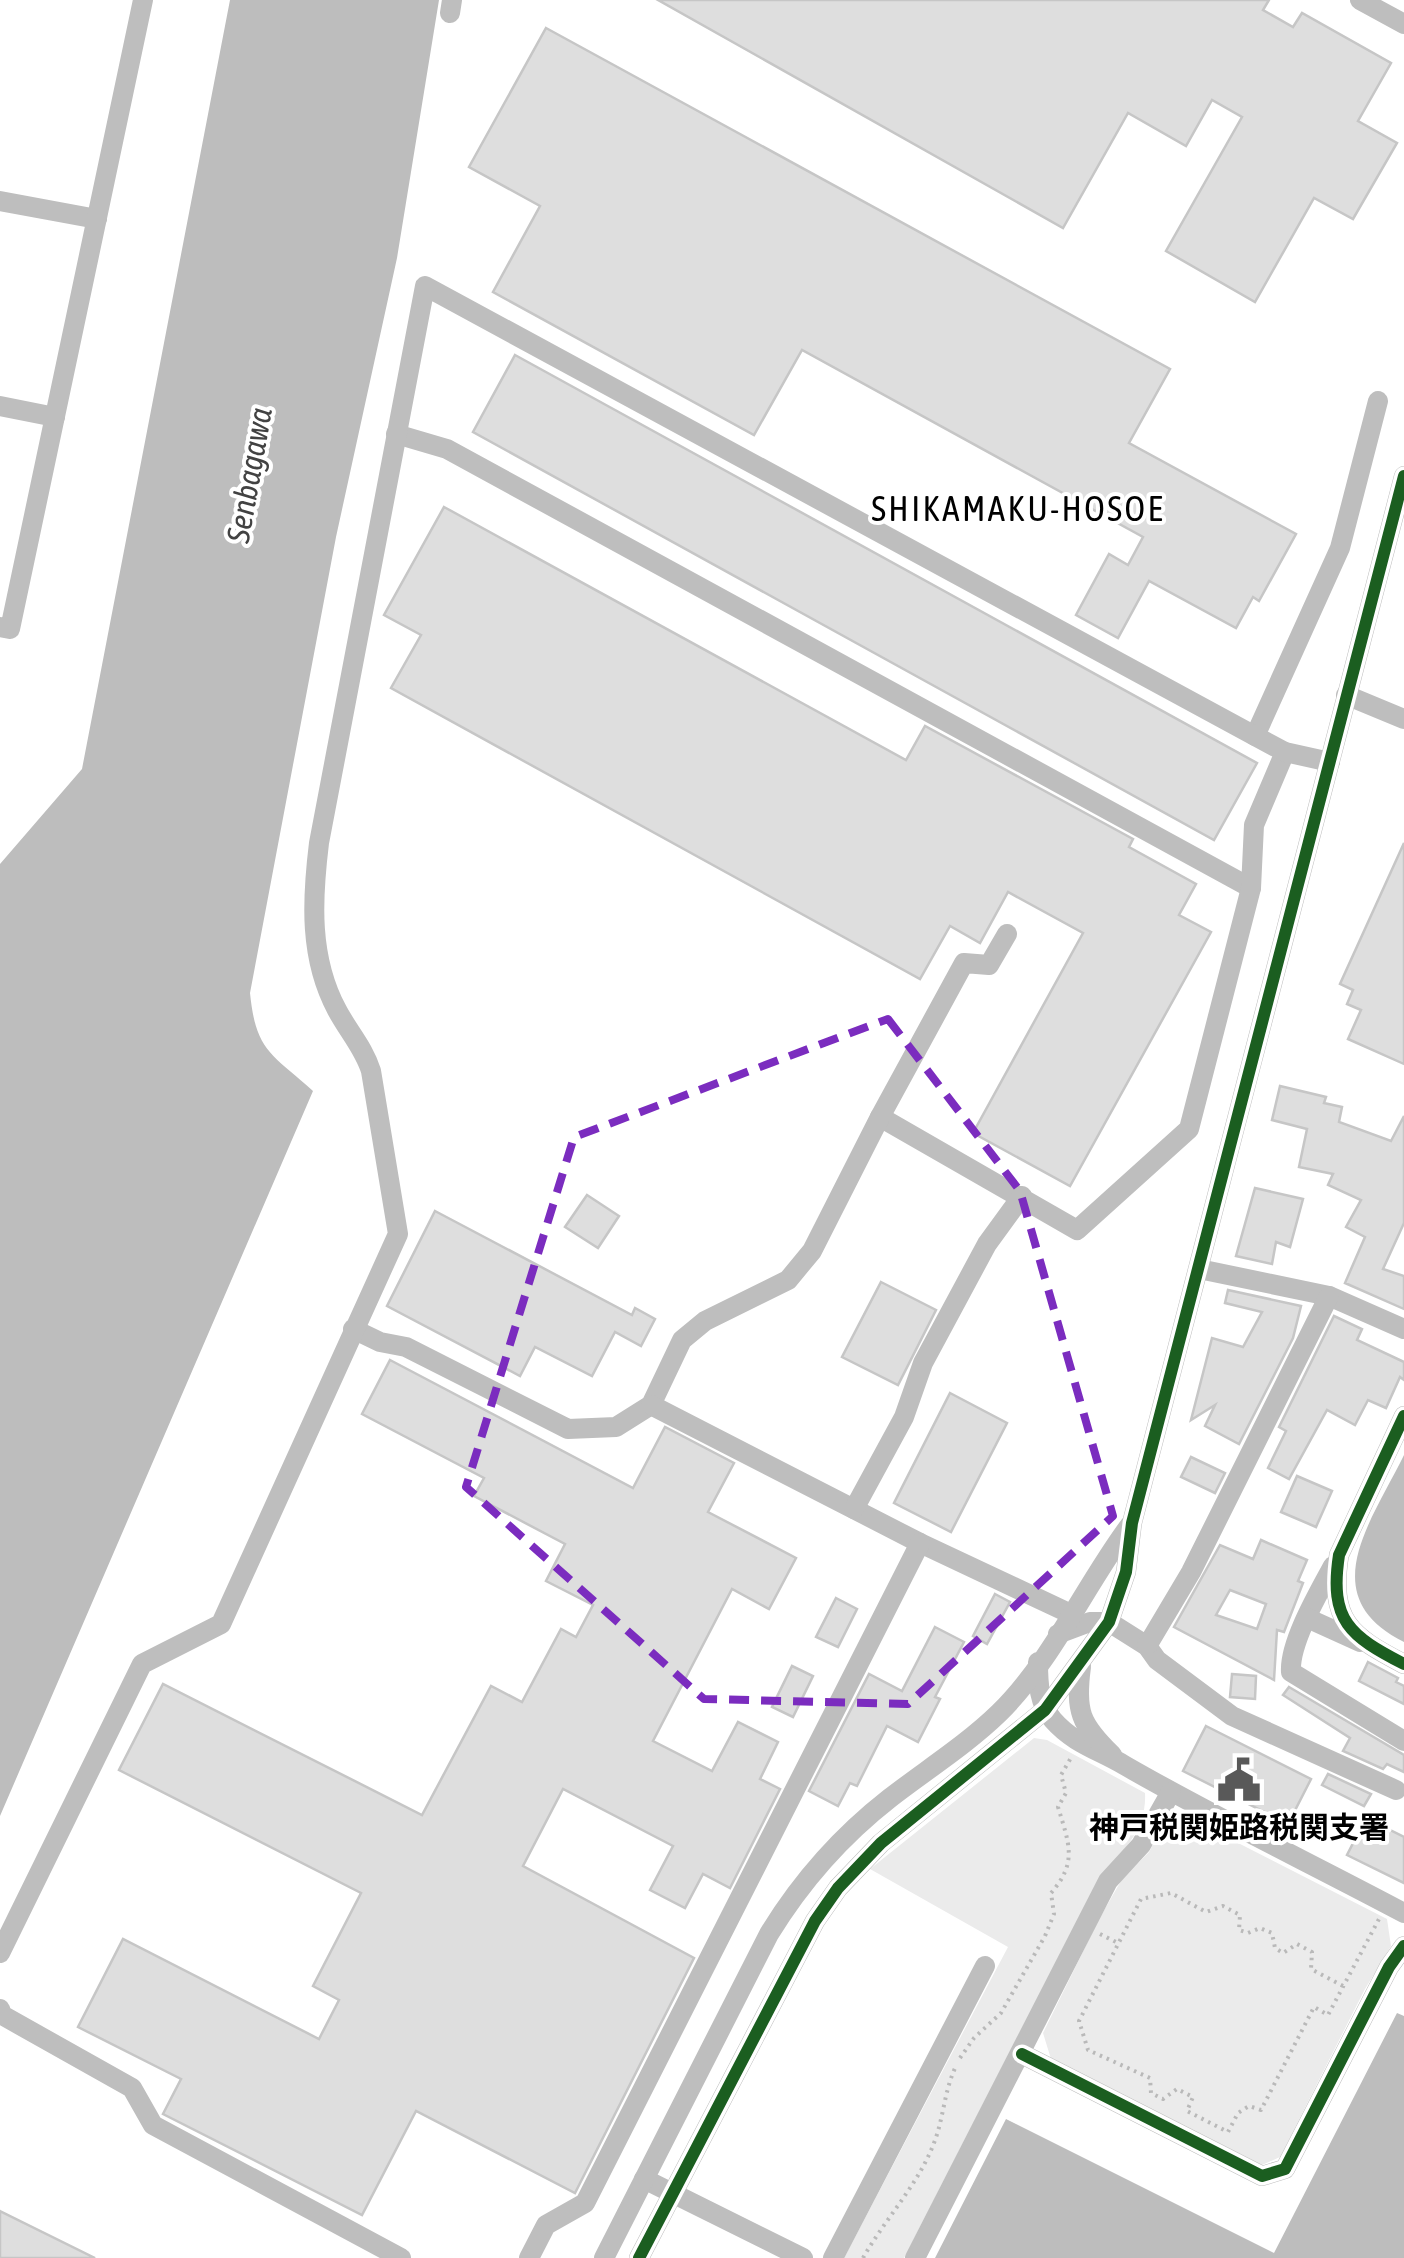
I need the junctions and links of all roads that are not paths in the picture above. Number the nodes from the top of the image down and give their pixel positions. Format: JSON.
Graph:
{"nodes":[{"id":1,"x":143,"y":0,"type":"edge"},
{"id":2,"x":1360,"y":0,"type":"edge"},
{"id":3,"x":1404,"y":24,"type":"edge"},
{"id":4,"x":0,"y":201,"type":"edge"},
{"id":5,"x":98,"y":219,"type":"junction"},
{"id":6,"x":1378,"y":401,"type":"dead end"},
{"id":7,"x":0,"y":406,"type":"edge"},
{"id":8,"x":55,"y":418,"type":"junction"},
{"id":9,"x":396,"y":434,"type":"junction"},
{"id":10,"x":1404,"y":476,"type":"edge"},
{"id":11,"x":0,"y":627,"type":"edge"},
{"id":12,"x":1346,"y":695,"type":"junction"},
{"id":13,"x":1404,"y":719,"type":"edge"},
{"id":14,"x":1255,"y":736,"type":"junction"},
{"id":15,"x":1285,"y":752,"type":"junction"},
{"id":16,"x":1330,"y":762,"type":"junction"},
{"id":17,"x":1250,"y":888,"type":"junction"},
{"id":18,"x":1007,"y":934,"type":"dead end"},
{"id":19,"x":880,"y":1117,"type":"junction"},
{"id":20,"x":1022,"y":1196,"type":"junction"},
{"id":21,"x":1199,"y":1269,"type":"junction"},
{"id":22,"x":1329,"y":1296,"type":"junction"},
{"id":23,"x":353,"y":1329,"type":"junction"},
{"id":24,"x":1404,"y":1329,"type":"edge"},
{"id":25,"x":651,"y":1405,"type":"junction"},
{"id":26,"x":1404,"y":1416,"type":"edge"},
{"id":27,"x":854,"y":1510,"type":"junction"},
{"id":28,"x":1132,"y":1523,"type":"junction"},
{"id":29,"x":920,"y":1543,"type":"junction"},
{"id":30,"x":1339,"y":1555,"type":"junction"},
{"id":31,"x":1070,"y":1614,"type":"junction"},
{"id":32,"x":1307,"y":1618,"type":"junction"},
{"id":33,"x":1110,"y":1622,"type":"junction"},
{"id":34,"x":1058,"y":1634,"type":"junction"},
{"id":35,"x":1364,"y":1644,"type":"junction"},
{"id":36,"x":1147,"y":1646,"type":"junction"},
{"id":37,"x":1038,"y":1662,"type":"junction"},
{"id":38,"x":1081,"y":1664,"type":"junction"},
{"id":39,"x":1404,"y":1664,"type":"edge"},
{"id":40,"x":1045,"y":1710,"type":"junction"},
{"id":41,"x":998,"y":1713,"type":"junction"},
{"id":42,"x":1082,"y":1722,"type":"junction"},
{"id":43,"x":1404,"y":1741,"type":"edge"},
{"id":44,"x":1117,"y":1760,"type":"junction"},
{"id":45,"x":1396,"y":1790,"type":"dead end"},
{"id":46,"x":1171,"y":1792,"type":"junction"},
{"id":47,"x":1404,"y":1912,"type":"edge"},
{"id":48,"x":1404,"y":1946,"type":"edge"},
{"id":49,"x":0,"y":1952,"type":"edge"},
{"id":50,"x":985,"y":1966,"type":"dead end"},
{"id":51,"x":0,"y":2009,"type":"edge"},
{"id":52,"x":1022,"y":2054,"type":"junction"},
{"id":53,"x":644,"y":2179,"type":"junction"},
{"id":54,"x":672,"y":2193,"type":"junction"},
{"id":55,"x":790,"y":2255,"type":"edge"},
{"id":56,"x":401,"y":2258,"type":"edge"},
{"id":57,"x":529,"y":2258,"type":"edge"},
{"id":58,"x":604,"y":2258,"type":"edge"},
{"id":59,"x":639,"y":2258,"type":"edge"},
{"id":60,"x":833,"y":2258,"type":"edge"},
{"id":61,"x":916,"y":2258,"type":"edge"}],
"edges":[{"from":1,"to":5,"type":"street"},
{"from":2,"to":3,"type":"street"},
{"from":4,"to":5,"type":"street"},
{"from":5,"to":8,"type":"street"},
{"from":6,"to":14,"type":"street"},
{"from":7,"to":8,"type":"street"},
{"from":8,"to":11,"type":"street"},
{"from":9,"to":14,"type":"street"},
{"from":9,"to":17,"type":"street"},
{"from":9,"to":23,"type":"street"},
{"from":10,"to":12,"type":"street"},
{"from":12,"to":13,"type":"street"},
{"from":12,"to":16,"type":"street"},
{"from":14,"to":15,"type":"street"},
{"from":15,"to":16,"type":"street"},
{"from":15,"to":17,"type":"street"},
{"from":16,"to":21,"type":"street"},
{"from":17,"to":20,"type":"street"},
{"from":18,"to":19,"type":"street"},
{"from":19,"to":20,"type":"street"},
{"from":19,"to":25,"type":"street"},
{"from":20,"to":27,"type":"street"},
{"from":21,"to":22,"type":"street"},
{"from":21,"to":28,"type":"street"},
{"from":22,"to":24,"type":"street"},
{"from":22,"to":36,"type":"street"},
{"from":23,"to":25,"type":"street"},
{"from":23,"to":49,"type":"street"},
{"from":25,"to":27,"type":"street"},
{"from":26,"to":30,"type":"street"},
{"from":27,"to":29,"type":"street"},
{"from":28,"to":31,"type":"street"},
{"from":28,"to":33,"type":"street"},
{"from":29,"to":31,"type":"street"},
{"from":29,"to":57,"type":"street"},
{"from":30,"to":32,"type":"street"},
{"from":30,"to":35,"type":"street"},
{"from":31,"to":34,"type":"street"},
{"from":32,"to":35,"type":"street"},
{"from":32,"to":43,"type":"street"},
{"from":33,"to":34,"type":"street"},
{"from":33,"to":36,"type":"street"},
{"from":33,"to":38,"type":"street"},
{"from":34,"to":37,"type":"street"},
{"from":35,"to":39,"type":"street"},
{"from":36,"to":45,"type":"street"},
{"from":37,"to":40,"type":"street"},
{"from":37,"to":41,"type":"street"},
{"from":38,"to":40,"type":"street"},
{"from":38,"to":42,"type":"street"},
{"from":40,"to":41,"type":"street"},
{"from":40,"to":42,"type":"street"},
{"from":40,"to":44,"type":"street"},
{"from":40,"to":54,"type":"street"},
{"from":41,"to":53,"type":"street"},
{"from":42,"to":44,"type":"street"},
{"from":44,"to":46,"type":"street"},
{"from":46,"to":47,"type":"street"},
{"from":46,"to":52,"type":"street"},
{"from":48,"to":52,"type":"street"},
{"from":50,"to":60,"type":"street"},
{"from":51,"to":56,"type":"street"},
{"from":52,"to":61,"type":"street"},
{"from":53,"to":54,"type":"street"},
{"from":53,"to":58,"type":"street"},
{"from":54,"to":55,"type":"street"},
{"from":54,"to":59,"type":"street"}]}
